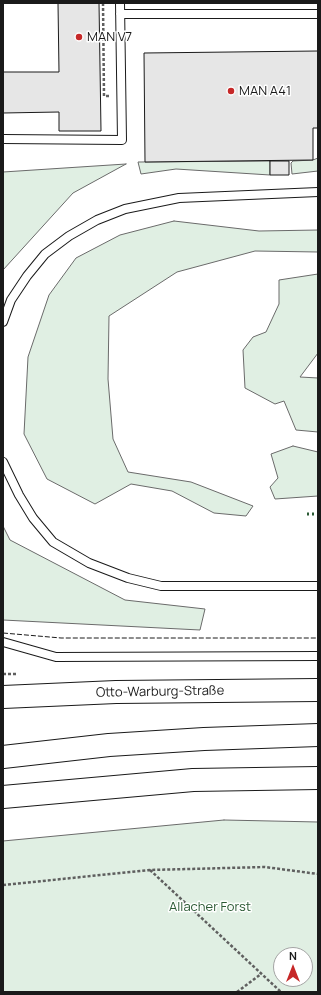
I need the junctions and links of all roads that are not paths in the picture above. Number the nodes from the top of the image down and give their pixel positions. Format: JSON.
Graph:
{"nodes":[{"id":1,"x":120,"y":3,"type":"edge"},
{"id":2,"x":120,"y":14,"type":"junction"},
{"id":3,"x":318,"y":14,"type":"edge"},
{"id":4,"x":3,"y":139,"type":"edge"},
{"id":5,"x":318,"y":192,"type":"edge"},
{"id":6,"x":3,"y":322,"type":"edge"},
{"id":7,"x":3,"y":462,"type":"edge"},
{"id":8,"x":318,"y":586,"type":"edge"},
{"id":9,"x":3,"y":642,"type":"edge"},
{"id":10,"x":318,"y":656,"type":"edge"},
{"id":11,"x":318,"y":690,"type":"edge"},
{"id":12,"x":3,"y":697,"type":"edge"},
{"id":13,"x":318,"y":735,"type":"edge"},
{"id":14,"x":3,"y":757,"type":"edge"},
{"id":15,"x":318,"y":778,"type":"edge"},
{"id":16,"x":3,"y":797,"type":"edge"}],
"edges":[{"from":1,"to":2,"type":"lane"},
{"from":2,"to":3,"type":"lane"},
{"from":2,"to":4,"type":"lane"},
{"from":5,"to":6,"type":"lane"},
{"from":7,"to":8,"type":"lane"},
{"from":9,"to":10,"type":"lane"},
{"from":11,"to":12,"type":"main road","name":"Otto-Warburg-Straße"},
{"from":13,"to":14,"type":"main road"},
{"from":15,"to":16,"type":"main road"}]}
